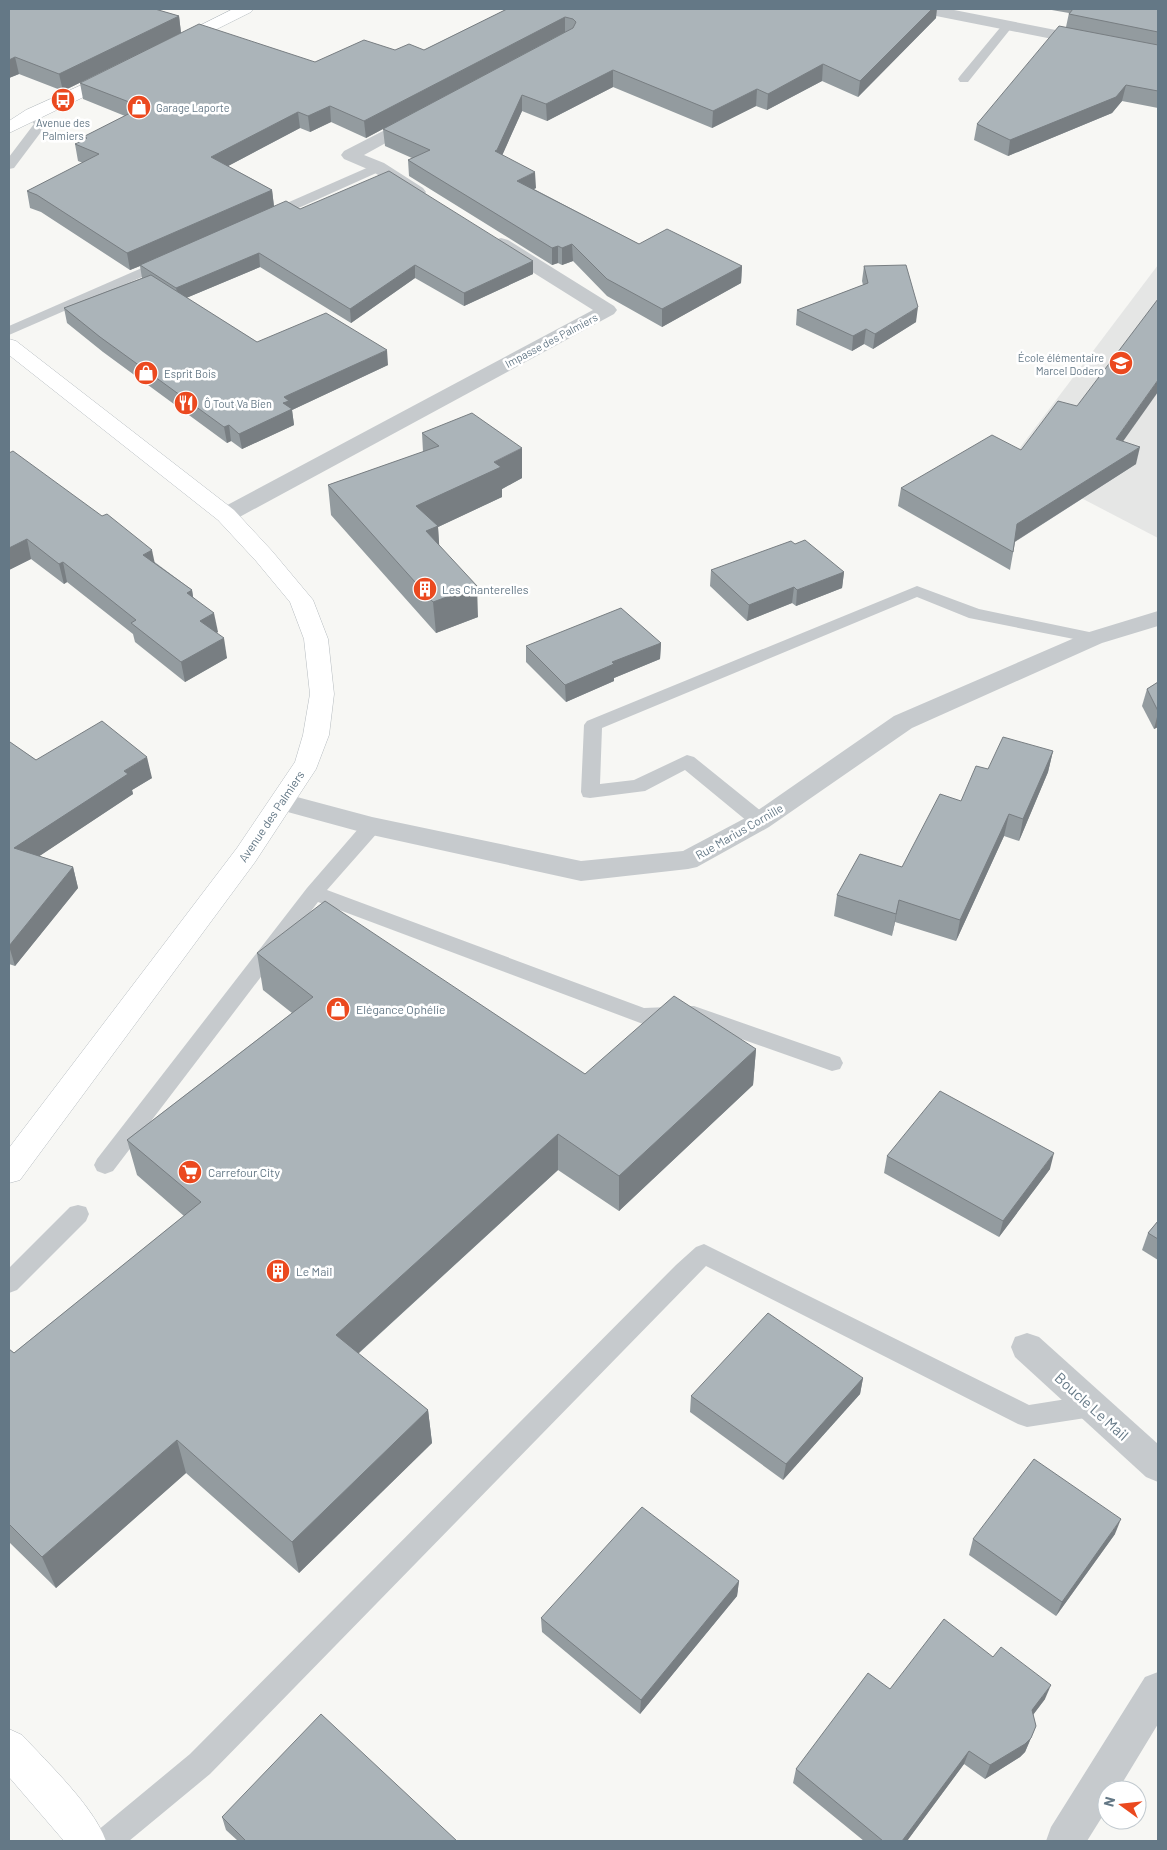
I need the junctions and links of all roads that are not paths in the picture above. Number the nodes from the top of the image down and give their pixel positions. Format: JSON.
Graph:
{"nodes":[{"id":1,"x":245,"y":9,"type":"edge"},
{"id":2,"x":926,"y":9,"type":"edge"},
{"id":3,"x":1008,"y":25,"type":"junction"},
{"id":4,"x":158,"y":53,"type":"edge"},
{"id":5,"x":1158,"y":55,"type":"edge"},
{"id":6,"x":132,"y":66,"type":"edge"},
{"id":7,"x":964,"y":79,"type":"dead end"},
{"id":8,"x":436,"y":109,"type":"edge"},
{"id":9,"x":32,"y":114,"type":"junction"},
{"id":10,"x":9,"y":120,"type":"edge"},
{"id":11,"x":9,"y":128,"type":"edge"},
{"id":12,"x":9,"y":165,"type":"edge"},
{"id":13,"x":378,"y":167,"type":"junction"},
{"id":14,"x":434,"y":202,"type":"edge"},
{"id":15,"x":261,"y":219,"type":"edge"},
{"id":16,"x":483,"y":233,"type":"edge"},
{"id":17,"x":180,"y":255,"type":"edge"},
{"id":18,"x":9,"y":331,"type":"edge"},
{"id":19,"x":9,"y":345,"type":"edge"},
{"id":20,"x":226,"y":515,"type":"junction"},
{"id":21,"x":1158,"y":618,"type":"edge"},
{"id":22,"x":1094,"y":638,"type":"junction"},
{"id":23,"x":282,"y":802,"type":"junction"},
{"id":24,"x":760,"y":821,"type":"junction"},
{"id":25,"x":372,"y":826,"type":"junction"},
{"id":26,"x":314,"y":893,"type":"junction"},
{"id":27,"x":832,"y":1063,"type":"dead end"},
{"id":28,"x":105,"y":1165,"type":"dead end"},
{"id":29,"x":9,"y":1171,"type":"edge"},
{"id":30,"x":78,"y":1214,"type":"dead end"},
{"id":31,"x":9,"y":1283,"type":"edge"},
{"id":32,"x":1027,"y":1347,"type":"dead end"},
{"id":33,"x":1092,"y":1406,"type":"junction"},
{"id":34,"x":1158,"y":1466,"type":"edge"},
{"id":35,"x":1158,"y":1690,"type":"edge"},
{"id":36,"x":9,"y":1748,"type":"edge"},
{"id":37,"x":87,"y":1841,"type":"edge"},
{"id":38,"x":107,"y":1841,"type":"edge"},
{"id":39,"x":1065,"y":1841,"type":"edge"}],
"edges":[{"from":1,"to":4,"type":"main road"},
{"from":2,"to":3,"type":"street"},
{"from":3,"to":5,"type":"street"},
{"from":3,"to":7,"type":"lane"},
{"from":6,"to":9,"type":"main road"},
{"from":8,"to":13,"type":"street"},
{"from":9,"to":10,"type":"main road"},
{"from":9,"to":11,"type":"main road"},
{"from":9,"to":12,"type":"lane"},
{"from":13,"to":14,"type":"street"},
{"from":13,"to":15,"type":"lane"},
{"from":16,"to":20,"type":"street","name":"Impasse des Palmiers"},
{"from":17,"to":18,"type":"lane"},
{"from":19,"to":20,"type":"main road","name":"Avenue des Palmiers"},
{"from":20,"to":23,"type":"main road","name":"Avenue des Palmiers"},
{"from":21,"to":22,"type":"street","name":"Rue Marius Cornille"},
{"from":22,"to":24,"type":"street","name":"Rue Marius Cornille"},
{"from":22,"to":24,"type":"lane"},
{"from":23,"to":25,"type":"street","name":"Rue Marius Cornille"},
{"from":23,"to":29,"type":"main road","name":"Avenue des Palmiers"},
{"from":24,"to":25,"type":"street","name":"Rue Marius Cornille"},
{"from":25,"to":26,"type":"lane"},
{"from":26,"to":27,"type":"lane"},
{"from":26,"to":28,"type":"lane"},
{"from":30,"to":31,"type":"lane"},
{"from":32,"to":33,"type":"street","name":"Boucle Le Mail"},
{"from":33,"to":34,"type":"street","name":"Boucle Le Mail"},
{"from":33,"to":38,"type":"lane"},
{"from":35,"to":39,"type":"street"},
{"from":36,"to":37,"type":"main road"}]}
